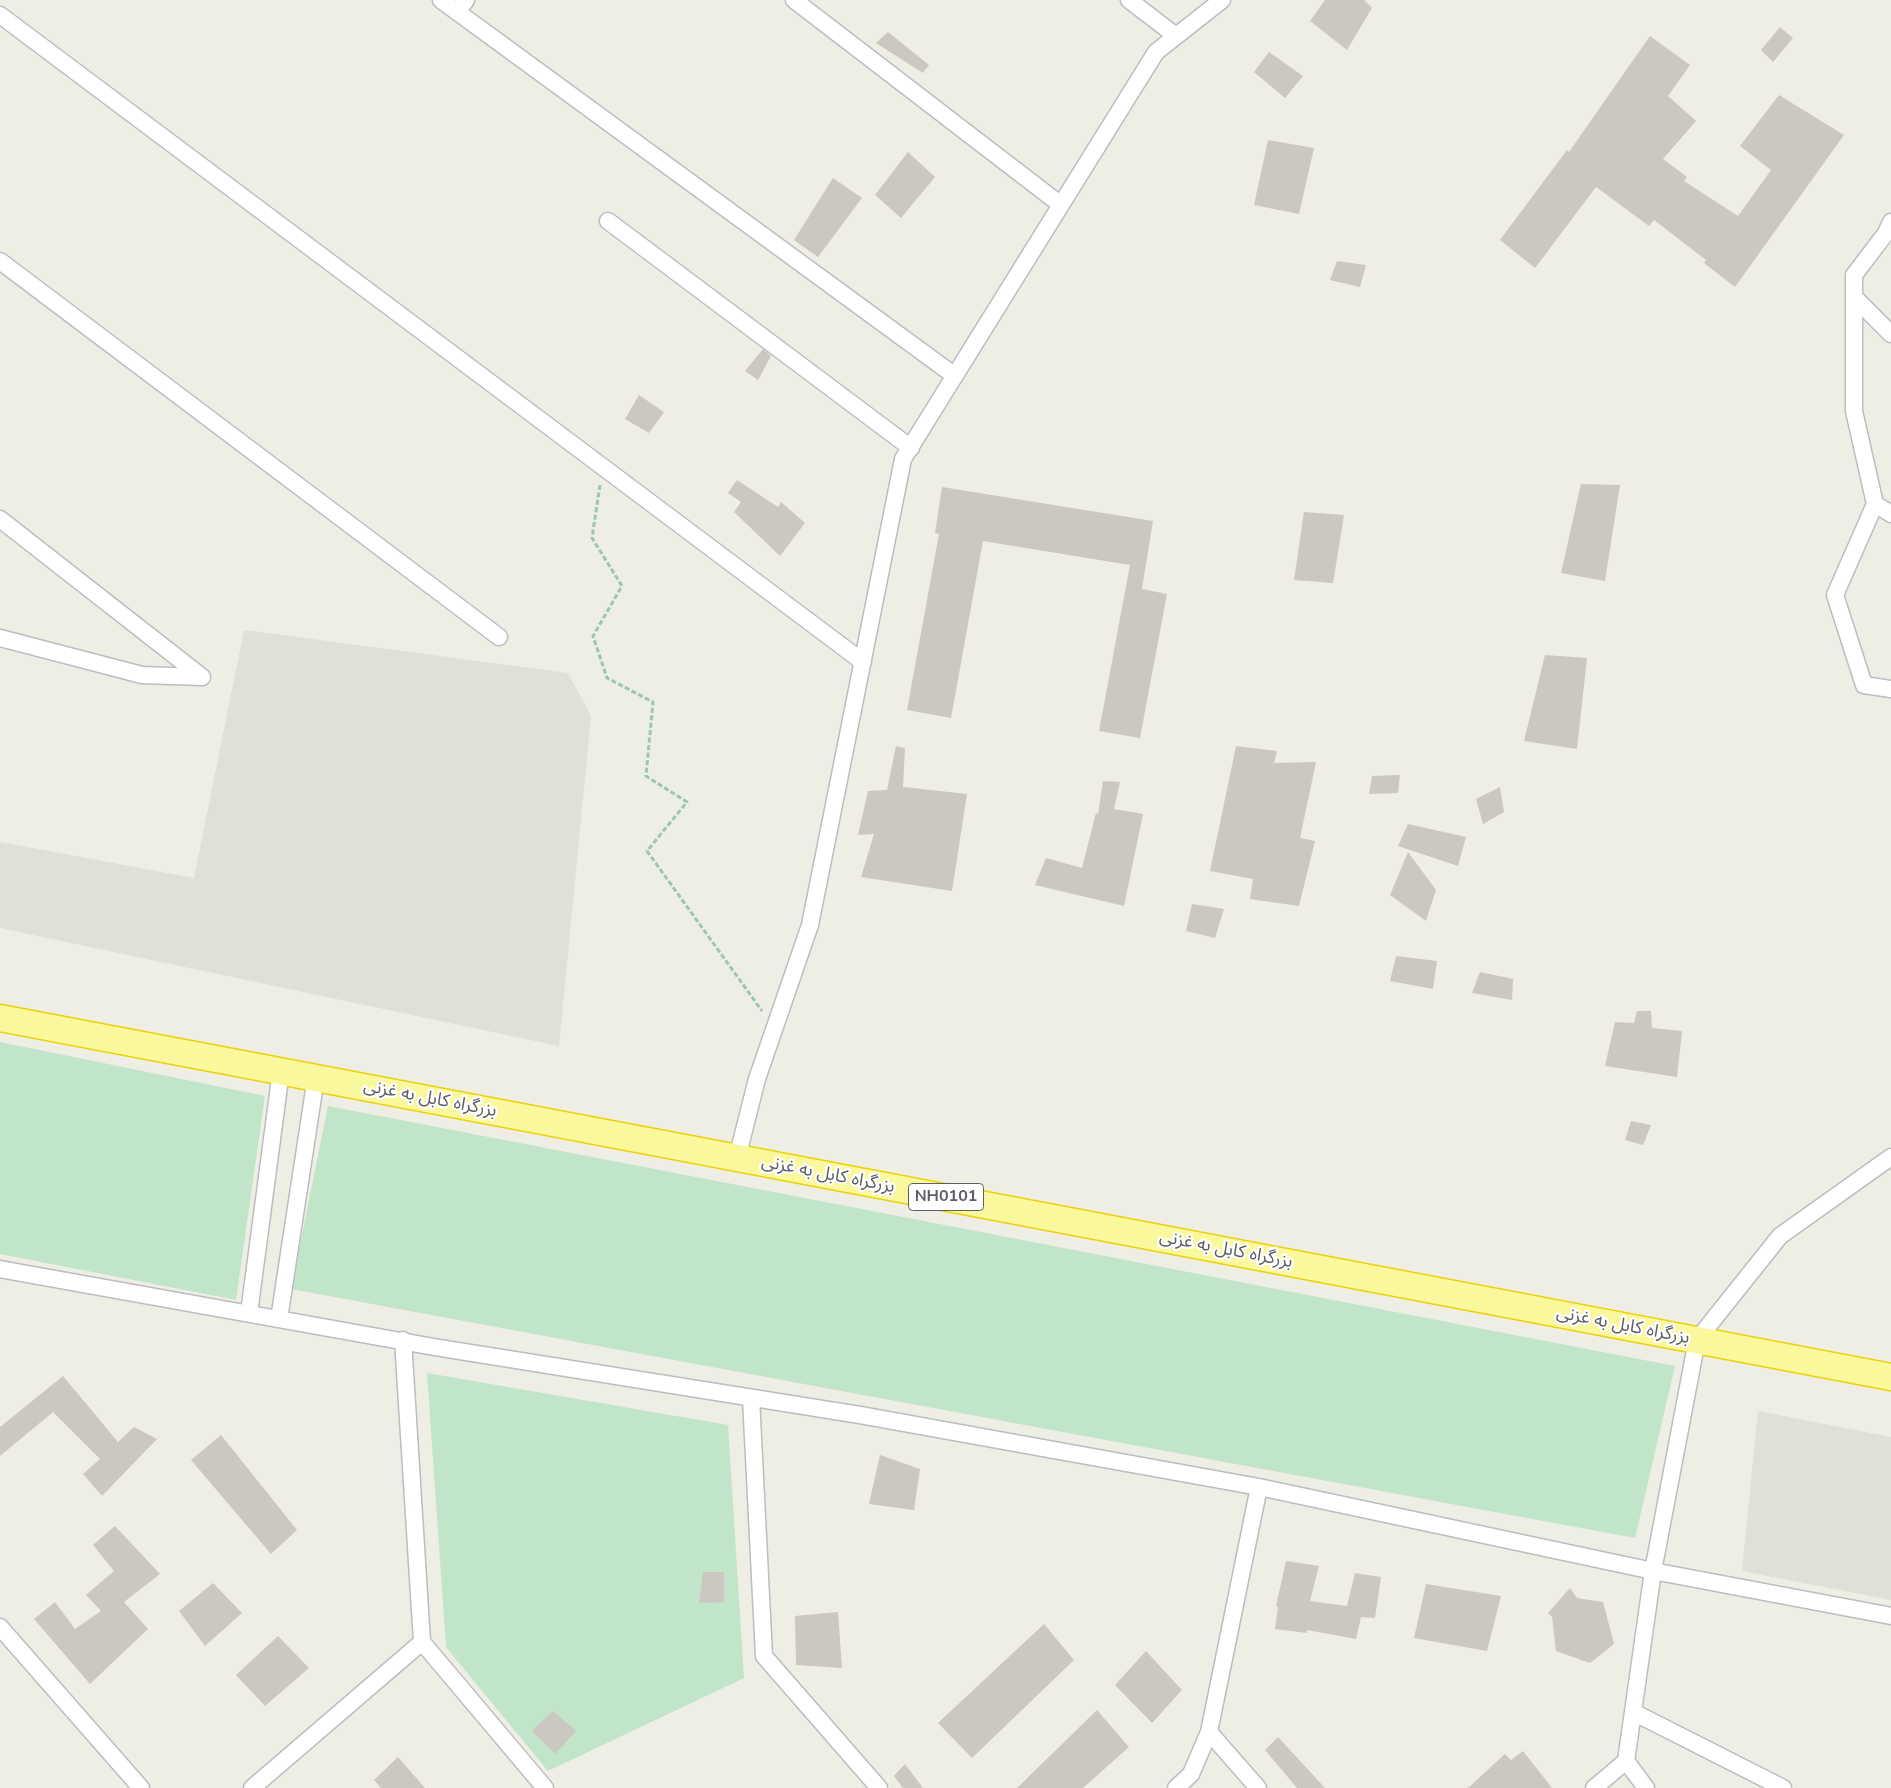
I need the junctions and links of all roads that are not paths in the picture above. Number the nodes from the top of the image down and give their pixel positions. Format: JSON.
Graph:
{"nodes":[{"id":1,"x":440,"y":0,"type":"edge"},
{"id":2,"x":794,"y":0,"type":"edge"},
{"id":3,"x":1129,"y":0,"type":"edge"},
{"id":4,"x":1222,"y":0,"type":"edge"},
{"id":5,"x":462,"y":6,"type":"edge"},
{"id":6,"x":0,"y":15,"type":"edge"},
{"id":7,"x":1176,"y":36,"type":"junction"},
{"id":8,"x":1061,"y":205,"type":"junction"},
{"id":9,"x":608,"y":221,"type":"dead end"},
{"id":10,"x":1891,"y":222,"type":"edge"},
{"id":11,"x":0,"y":261,"type":"edge"},
{"id":12,"x":1854,"y":297,"type":"junction"},
{"id":13,"x":1891,"y":334,"type":"edge"},
{"id":14,"x":955,"y":376,"type":"junction"},
{"id":15,"x":910,"y":448,"type":"junction"},
{"id":16,"x":1875,"y":504,"type":"junction"},
{"id":17,"x":1891,"y":514,"type":"edge"},
{"id":18,"x":0,"y":520,"type":"edge"},
{"id":19,"x":500,"y":636,"type":"dead end"},
{"id":20,"x":0,"y":638,"type":"edge"},
{"id":21,"x":863,"y":662,"type":"junction"},
{"id":22,"x":1891,"y":689,"type":"edge"},
{"id":23,"x":0,"y":1018,"type":"edge"},
{"id":24,"x":281,"y":1071,"type":"junction"},
{"id":25,"x":316,"y":1077,"type":"junction"},
{"id":26,"x":1891,"y":1157,"type":"edge"},
{"id":27,"x":737,"y":1158,"type":"junction"},
{"id":28,"x":0,"y":1269,"type":"edge"},
{"id":29,"x":249,"y":1314,"type":"junction"},
{"id":30,"x":279,"y":1319,"type":"junction"},
{"id":31,"x":403,"y":1340,"type":"junction"},
{"id":32,"x":1697,"y":1340,"type":"junction"},
{"id":33,"x":1891,"y":1377,"type":"edge"},
{"id":34,"x":751,"y":1398,"type":"junction"},
{"id":35,"x":1259,"y":1488,"type":"junction"},
{"id":36,"x":1653,"y":1571,"type":"junction"},
{"id":37,"x":1891,"y":1616,"type":"edge"},
{"id":38,"x":0,"y":1627,"type":"edge"},
{"id":39,"x":422,"y":1642,"type":"junction"},
{"id":40,"x":1633,"y":1712,"type":"junction"},
{"id":41,"x":1209,"y":1732,"type":"junction"},
{"id":42,"x":1626,"y":1761,"type":"junction"},
{"id":43,"x":141,"y":1788,"type":"edge"},
{"id":44,"x":252,"y":1788,"type":"edge"},
{"id":45,"x":545,"y":1788,"type":"edge"},
{"id":46,"x":879,"y":1788,"type":"edge"},
{"id":47,"x":1176,"y":1788,"type":"edge"},
{"id":48,"x":1258,"y":1788,"type":"edge"},
{"id":49,"x":1594,"y":1788,"type":"edge"},
{"id":50,"x":1646,"y":1788,"type":"edge"},
{"id":51,"x":1783,"y":1788,"type":"edge"}],
"edges":[{"from":1,"to":5,"type":"street"},
{"from":2,"to":8,"type":"street"},
{"from":3,"to":7,"type":"street"},
{"from":4,"to":7,"type":"street"},
{"from":5,"to":14,"type":"street"},
{"from":6,"to":21,"type":"street"},
{"from":7,"to":8,"type":"street"},
{"from":8,"to":14,"type":"street"},
{"from":9,"to":15,"type":"street"},
{"from":10,"to":12,"type":"street"},
{"from":11,"to":19,"type":"street"},
{"from":12,"to":13,"type":"street"},
{"from":12,"to":16,"type":"street"},
{"from":14,"to":15,"type":"street"},
{"from":15,"to":21,"type":"street"},
{"from":16,"to":17,"type":"street"},
{"from":16,"to":22,"type":"street"},
{"from":18,"to":20,"type":"street"},
{"from":21,"to":27,"type":"street"},
{"from":23,"to":24,"type":"highway","name":"بزرگراه کابل به غزنی","number":"NH0101"},
{"from":24,"to":25,"type":"highway","name":"بزرگراه کابل به غزنی","number":"NH0101"},
{"from":24,"to":29,"type":"street"},
{"from":25,"to":27,"type":"highway","name":"بزرگراه کابل به غزنی","number":"NH0101"},
{"from":25,"to":30,"type":"street"},
{"from":26,"to":32,"type":"street"},
{"from":27,"to":32,"type":"highway","name":"بزرگراه کابل به غزنی","number":"NH0101"},
{"from":28,"to":29,"type":"street"},
{"from":29,"to":30,"type":"street"},
{"from":30,"to":31,"type":"street"},
{"from":31,"to":34,"type":"street"},
{"from":31,"to":39,"type":"street"},
{"from":32,"to":33,"type":"highway","name":"بزرگراه کابل به غزنی","number":"NH0101"},
{"from":32,"to":36,"type":"street"},
{"from":34,"to":35,"type":"street"},
{"from":34,"to":46,"type":"street"},
{"from":35,"to":36,"type":"street"},
{"from":35,"to":41,"type":"street"},
{"from":36,"to":37,"type":"street"},
{"from":36,"to":40,"type":"street"},
{"from":38,"to":43,"type":"street"},
{"from":39,"to":44,"type":"street"},
{"from":39,"to":45,"type":"street"},
{"from":40,"to":42,"type":"street"},
{"from":40,"to":51,"type":"street"},
{"from":41,"to":47,"type":"street"},
{"from":41,"to":48,"type":"street"},
{"from":42,"to":49,"type":"street"},
{"from":42,"to":50,"type":"street"}]}
